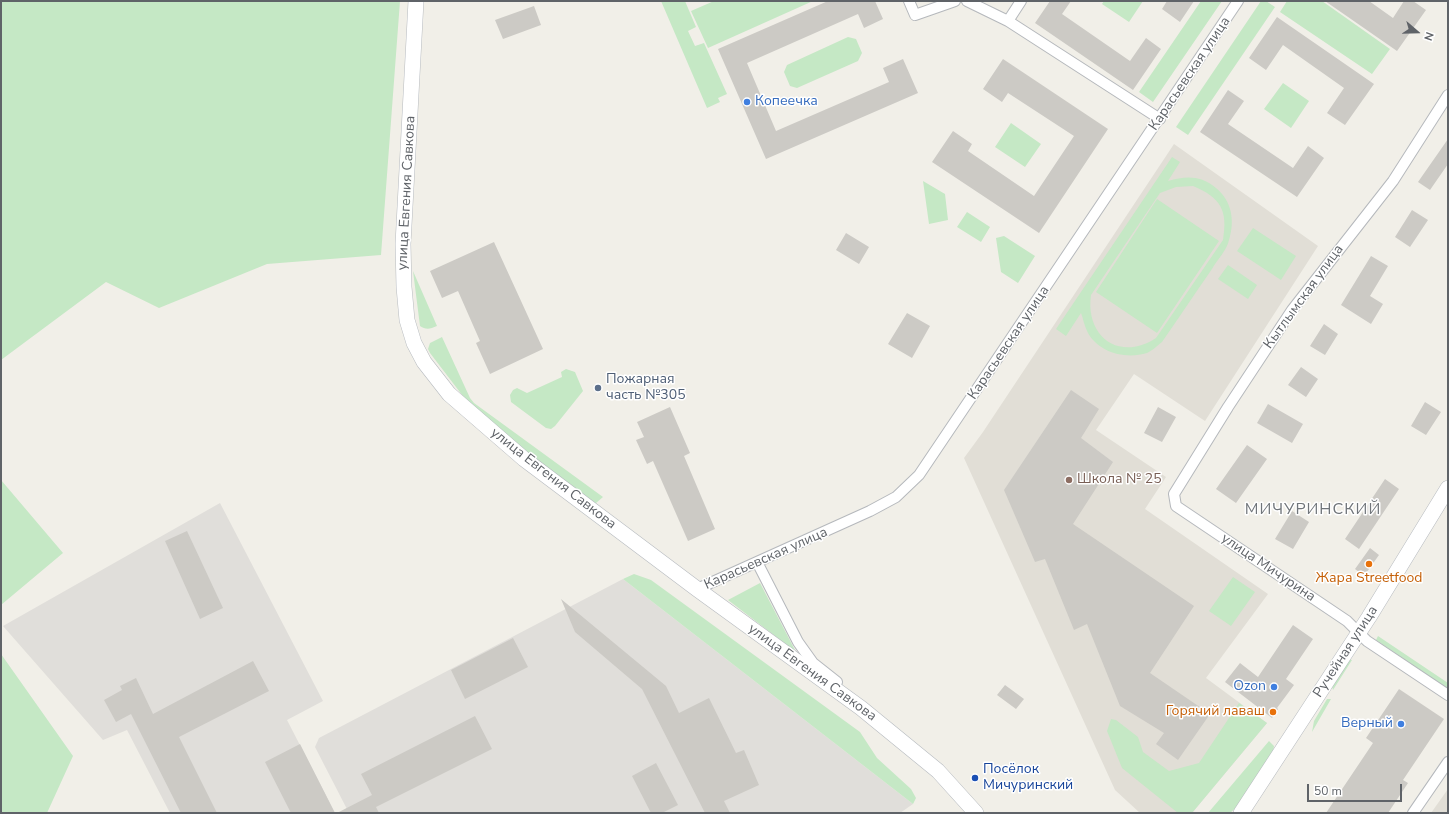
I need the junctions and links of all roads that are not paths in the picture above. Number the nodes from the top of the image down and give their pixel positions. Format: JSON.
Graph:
{"nodes":[{"id":1,"x":416,"y":1,"type":"edge"},
{"id":2,"x":909,"y":1,"type":"edge"},
{"id":3,"x":955,"y":1,"type":"edge"},
{"id":4,"x":967,"y":1,"type":"edge"},
{"id":5,"x":1022,"y":1,"type":"edge"},
{"id":6,"x":1238,"y":1,"type":"edge"},
{"id":7,"x":1008,"y":21,"type":"junction"},
{"id":8,"x":1448,"y":95,"type":"edge"},
{"id":9,"x":1160,"y":120,"type":"junction"},
{"id":10,"x":1448,"y":488,"type":"edge"},
{"id":11,"x":1176,"y":506,"type":"joint"},
{"id":12,"x":756,"y":562,"type":"junction"},
{"id":13,"x":697,"y":589,"type":"junction"},
{"id":14,"x":1358,"y":634,"type":"junction"},
{"id":15,"x":1448,"y":695,"type":"edge"},
{"id":16,"x":861,"y":708,"type":"junction"},
{"id":17,"x":1448,"y":762,"type":"edge"},
{"id":18,"x":976,"y":813,"type":"edge"},
{"id":19,"x":1241,"y":813,"type":"edge"},
{"id":20,"x":1413,"y":813,"type":"edge"}],
"edges":[{"from":1,"to":13,"type":"main road","name":"улица Евгения Савкова"},
{"from":2,"to":3,"type":"street"},
{"from":4,"to":7,"type":"street"},
{"from":5,"to":7,"type":"street"},
{"from":6,"to":9,"type":"street","name":"Карасьевская улица"},
{"from":7,"to":9,"type":"street"},
{"from":8,"to":11,"type":"street","name":"Кытлымская улица"},
{"from":9,"to":12,"type":"street","name":"Карасьевская улица"},
{"from":10,"to":14,"type":"main road","name":"Ручейная улица"},
{"from":11,"to":14,"type":"street","name":"улица Мичурина"},
{"from":12,"to":13,"type":"street","name":"Карасьевская улица"},
{"from":12,"to":16,"type":"street"},
{"from":13,"to":16,"type":"main road","name":"улица Евгения Савкова"},
{"from":14,"to":15,"type":"street","name":"улица Мичурина"},
{"from":14,"to":19,"type":"main road","name":"Ручейная улица"},
{"from":16,"to":18,"type":"main road","name":"улица Евгения Савкова"},
{"from":17,"to":20,"type":"street"}]}
